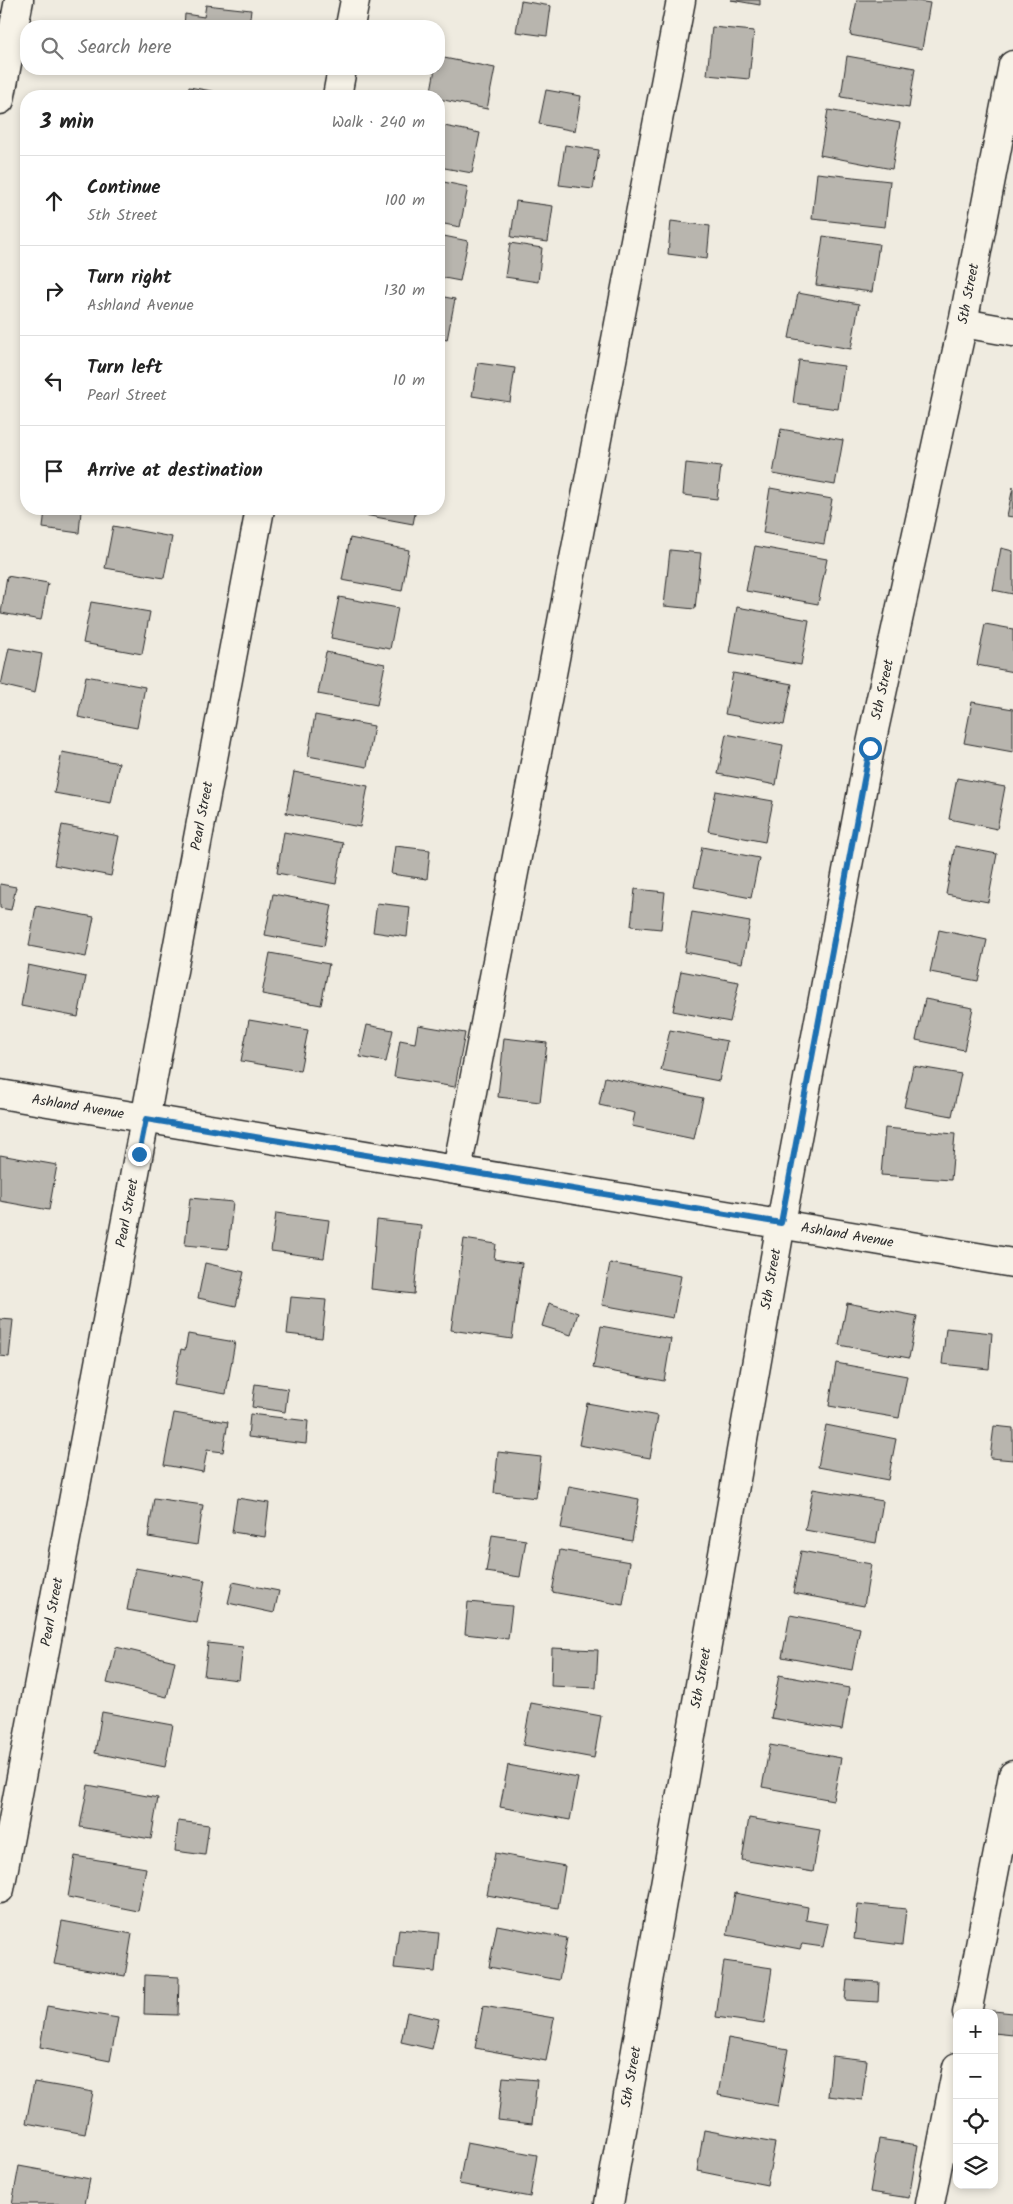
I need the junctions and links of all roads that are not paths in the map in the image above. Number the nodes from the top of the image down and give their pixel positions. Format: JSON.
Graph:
{"nodes":[{"id":1,"x":19,"y":0,"type":"edge"},
{"id":2,"x":355,"y":0,"type":"edge"},
{"id":3,"x":680,"y":0,"type":"edge"},
{"id":4,"x":351,"y":20,"type":"edge"},
{"id":5,"x":1013,"y":65,"type":"edge"},
{"id":6,"x":341,"y":75,"type":"edge"},
{"id":7,"x":338,"y":90,"type":"edge"},
{"id":8,"x":0,"y":100,"type":"edge"},
{"id":9,"x":963,"y":323,"type":"junction"},
{"id":10,"x":1013,"y":332,"type":"edge"},
{"id":11,"x":259,"y":515,"type":"edge"},
{"id":12,"x":0,"y":1094,"type":"edge"},
{"id":13,"x":146,"y":1119,"type":"junction"},
{"id":14,"x":457,"y":1170,"type":"junction"},
{"id":15,"x":781,"y":1223,"type":"junction"},
{"id":16,"x":1013,"y":1263,"type":"edge"},
{"id":17,"x":1013,"y":1775,"type":"edge"},
{"id":18,"x":0,"y":1889,"type":"edge"},
{"id":19,"x":968,"y":2009,"type":"edge"},
{"id":20,"x":953,"y":2087,"type":"edge"},
{"id":21,"x":609,"y":2204,"type":"edge"},
{"id":22,"x":930,"y":2204,"type":"edge"}],
"edges":[{"from":1,"to":8,"type":"street"},
{"from":2,"to":4,"type":"street"},
{"from":3,"to":14,"type":"street"},
{"from":5,"to":9,"type":"street","name":"5th Street"},
{"from":6,"to":7,"type":"street"},
{"from":9,"to":10,"type":"street"},
{"from":9,"to":15,"type":"street","name":"5th Street"},
{"from":11,"to":13,"type":"street","name":"Pearl Street"},
{"from":12,"to":13,"type":"street","name":"Ashland Avenue"},
{"from":13,"to":14,"type":"street","name":"Ashland Avenue"},
{"from":13,"to":18,"type":"street","name":"Pearl Street"},
{"from":14,"to":15,"type":"street","name":"Ashland Avenue"},
{"from":15,"to":16,"type":"street","name":"Ashland Avenue"},
{"from":15,"to":21,"type":"street","name":"5th Street"},
{"from":17,"to":19,"type":"street"},
{"from":20,"to":22,"type":"street"}]}
